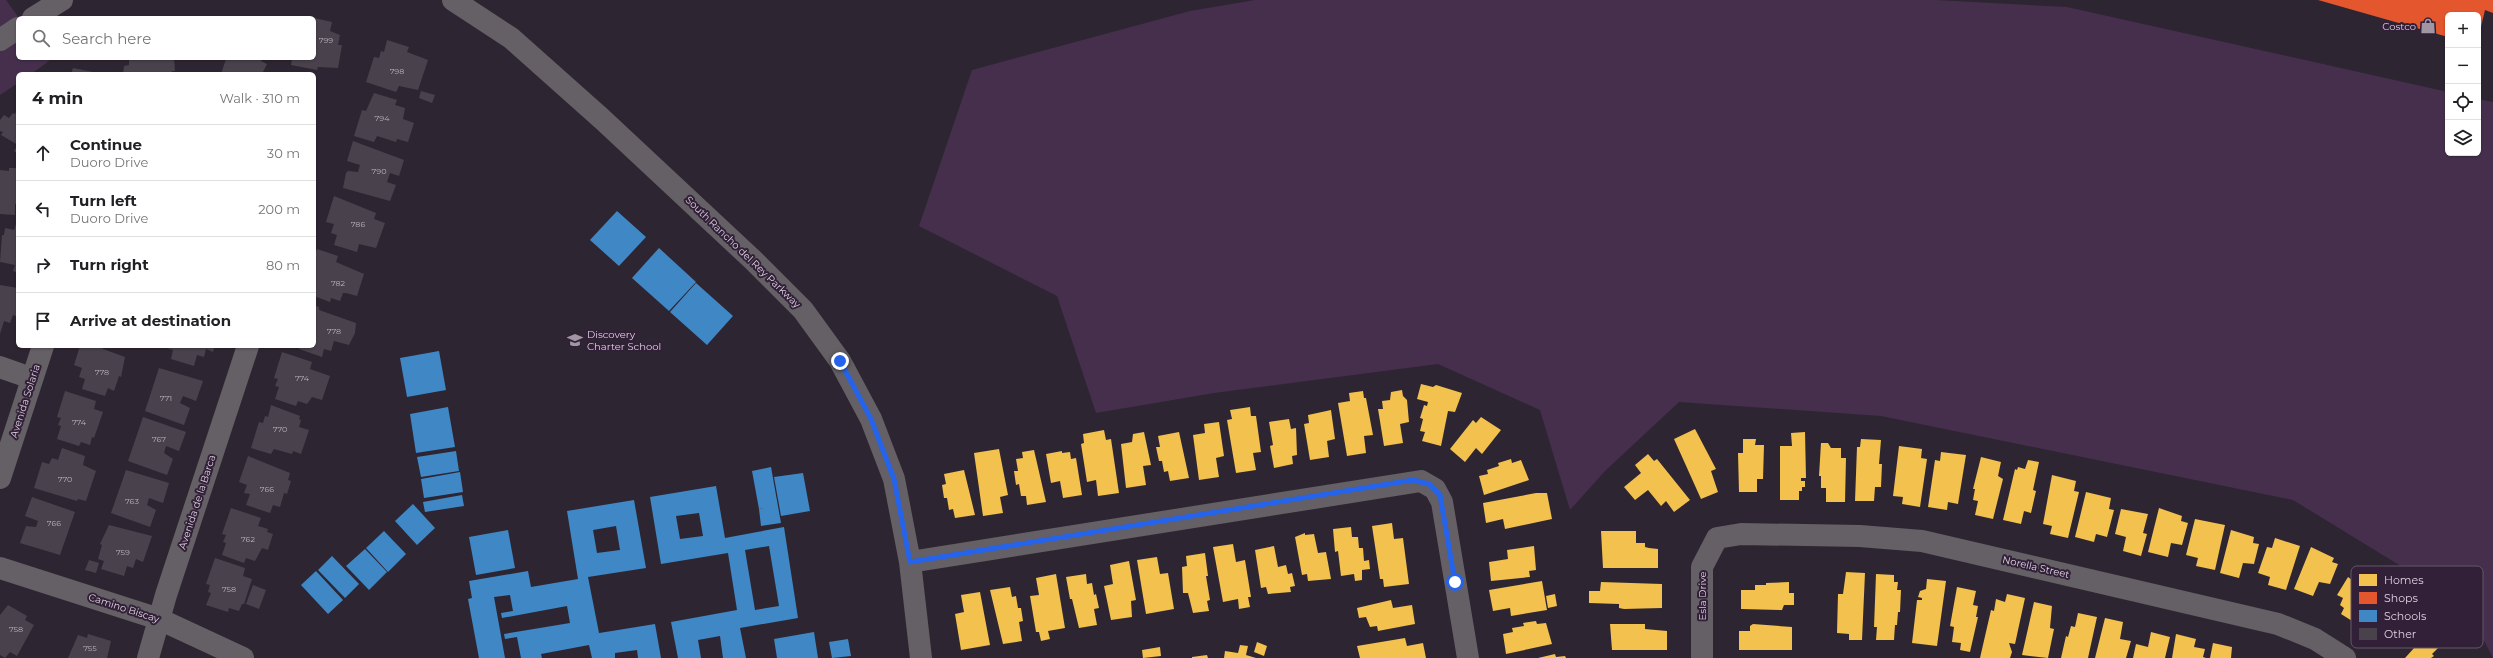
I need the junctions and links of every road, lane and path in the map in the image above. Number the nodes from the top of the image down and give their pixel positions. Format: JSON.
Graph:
{"nodes":[{"id":1,"x":62,"y":0,"type":"edge"},
{"id":2,"x":452,"y":0,"type":"edge"},
{"id":3,"x":36,"y":16,"type":"edge"},
{"id":4,"x":16,"y":29,"type":"edge"},
{"id":5,"x":0,"y":40,"type":"edge"},
{"id":6,"x":42,"y":348,"type":"edge"},
{"id":7,"x":247,"y":348,"type":"edge"},
{"id":8,"x":0,"y":367,"type":"edge"},
{"id":9,"x":31,"y":378,"type":"junction"},
{"id":10,"x":0,"y":478,"type":"edge"},
{"id":11,"x":1717,"y":538,"type":"joint"},
{"id":12,"x":910,"y":562,"type":"junction"},
{"id":13,"x":0,"y":568,"type":"edge"},
{"id":14,"x":159,"y":619,"type":"junction"},
{"id":15,"x":148,"y":658,"type":"edge"},
{"id":16,"x":244,"y":658,"type":"edge"},
{"id":17,"x":921,"y":658,"type":"edge"},
{"id":18,"x":1468,"y":658,"type":"edge"},
{"id":19,"x":1702,"y":658,"type":"edge"},
{"id":20,"x":2344,"y":658,"type":"edge"}],
"edges":[{"from":1,"to":3,"type":"street"},
{"from":2,"to":12,"type":"street","name":"South Rancho del Rey Parkway"},
{"from":4,"to":5,"type":"street"},
{"from":6,"to":9,"type":"street","name":"Avenida Solaria"},
{"from":7,"to":14,"type":"street","name":"Avenida de la Barca"},
{"from":8,"to":9,"type":"street"},
{"from":9,"to":10,"type":"street","name":"Avenida Solaria"},
{"from":11,"to":19,"type":"street","name":"Esla Drive"},
{"from":11,"to":20,"type":"street","name":"Norella Street"},
{"from":12,"to":17,"type":"street","name":"South Rancho del Rey Parkway"},
{"from":12,"to":18,"type":"street"},
{"from":13,"to":14,"type":"street","name":"Camino Biscay"},
{"from":14,"to":15,"type":"street","name":"Avenida de la Barca"},
{"from":14,"to":16,"type":"street","name":"Camino Biscay"}]}
